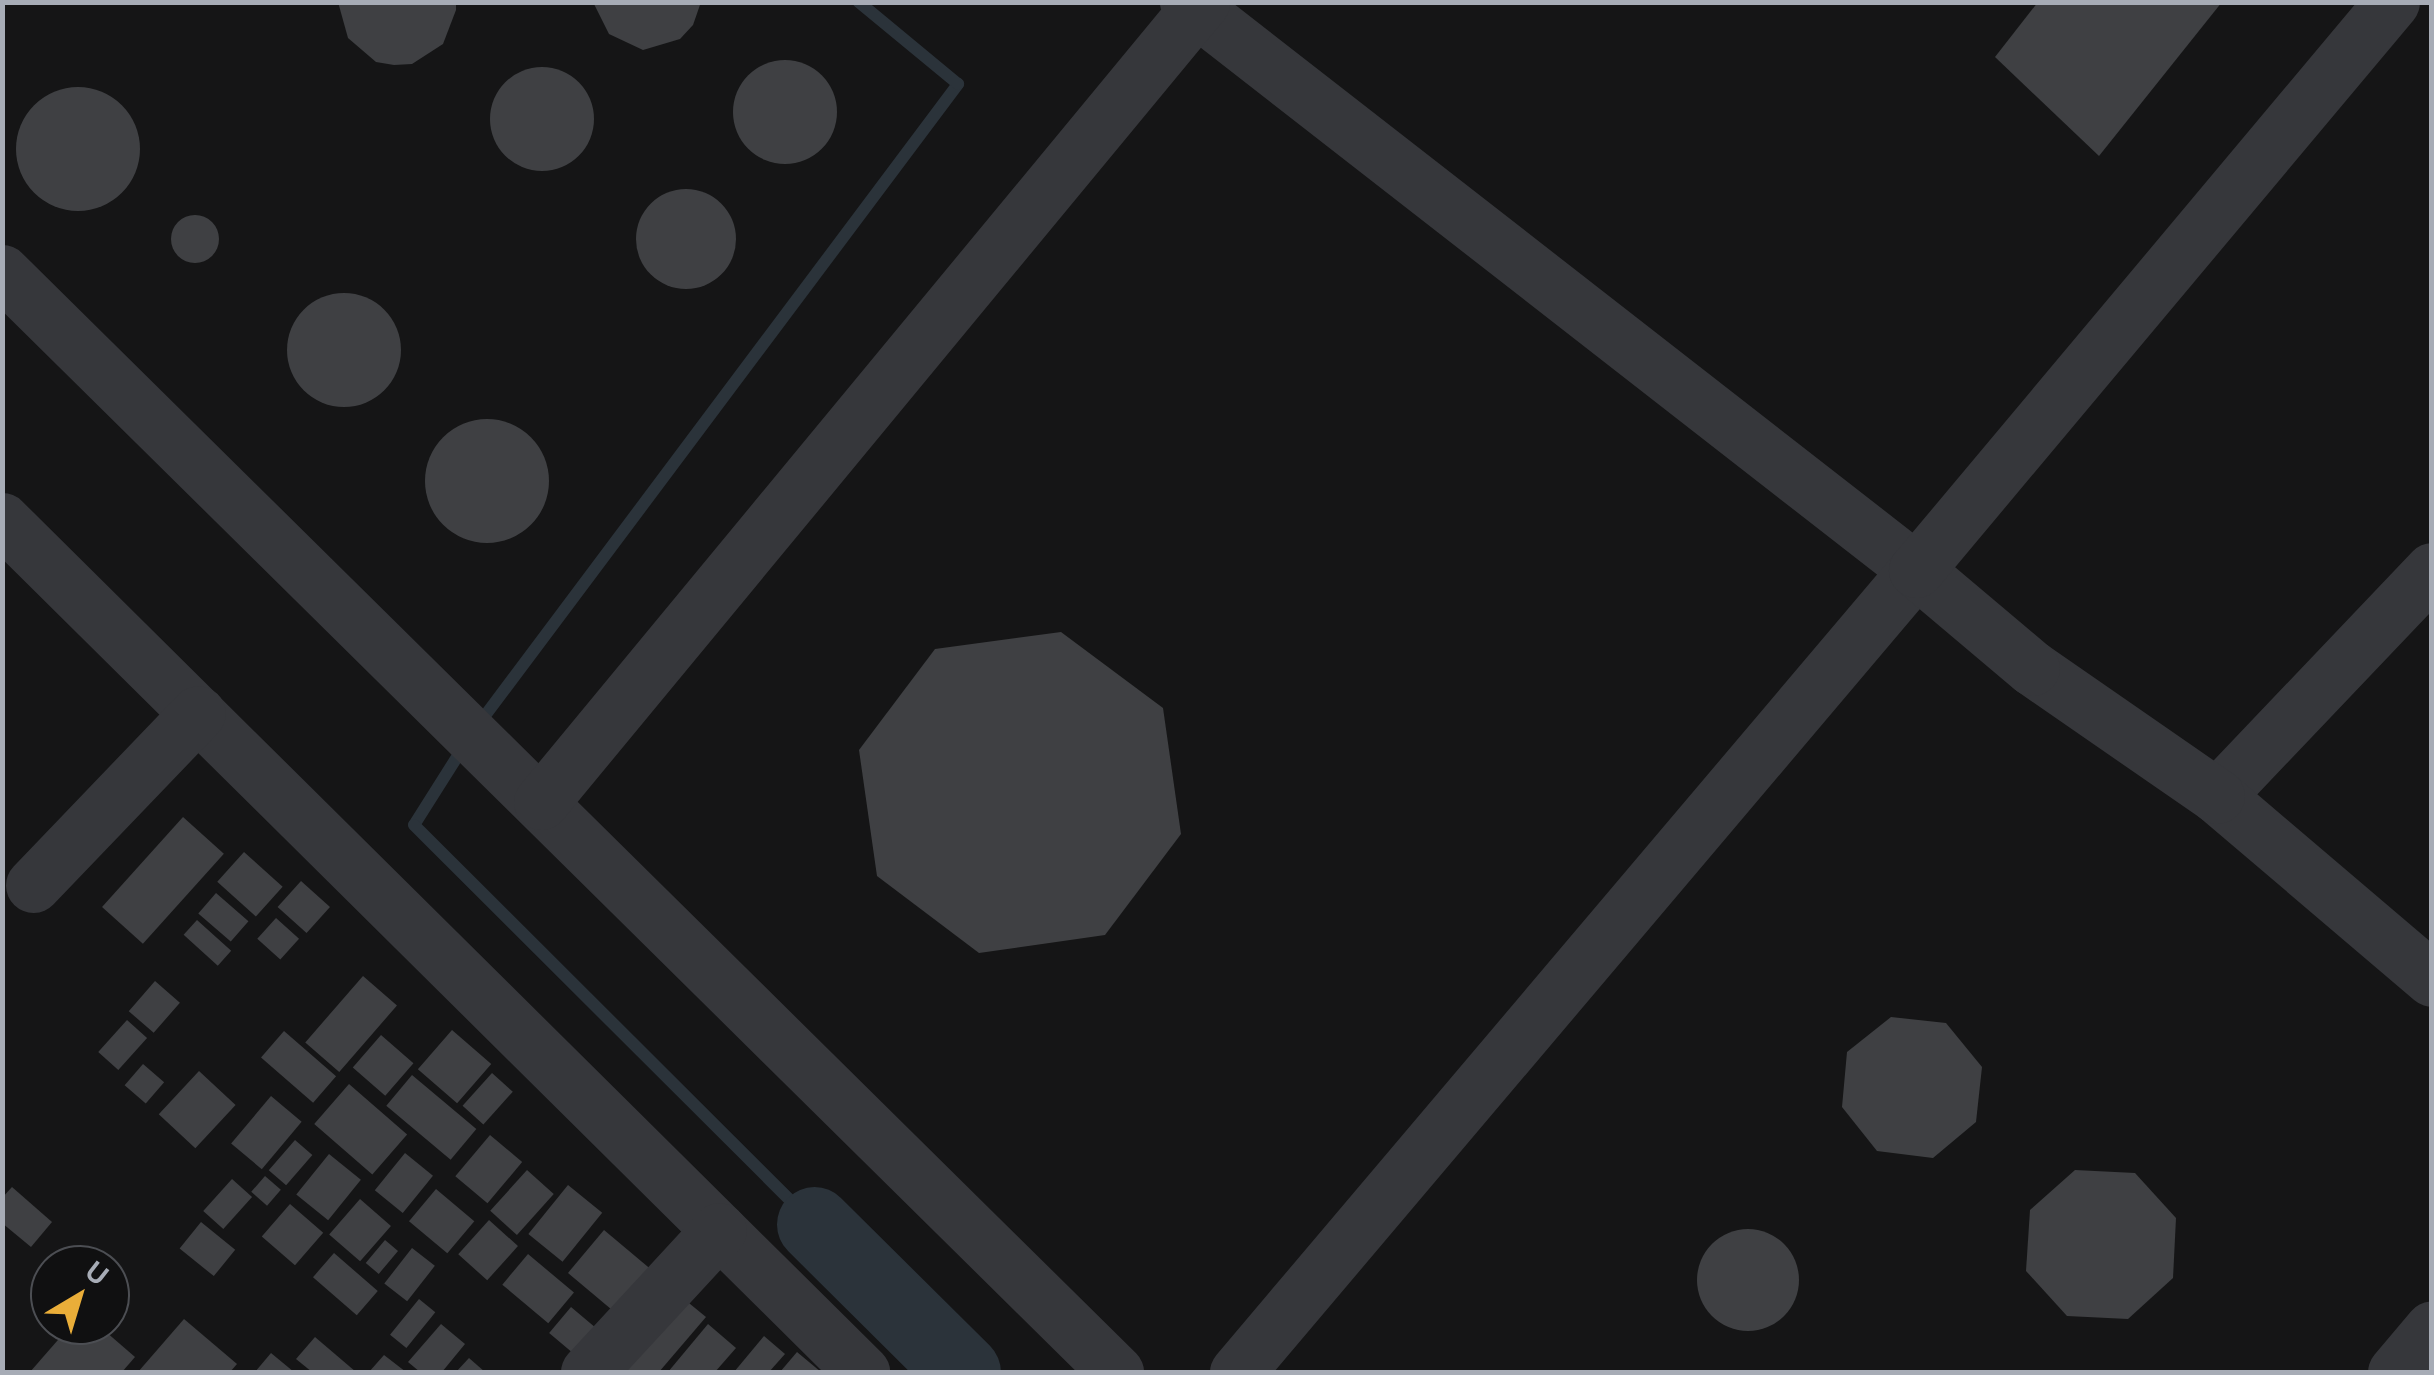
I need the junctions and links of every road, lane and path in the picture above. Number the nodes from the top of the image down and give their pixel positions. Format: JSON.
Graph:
{"nodes":[{"id":1,"x":2392,"y":2,"type":"edge"},
{"id":2,"x":1195,"y":5,"type":"edge"},
{"id":3,"x":2,"y":272,"type":"edge"},
{"id":4,"x":2,"y":520,"type":"edge"},
{"id":5,"x":1916,"y":570,"type":"junction"},
{"id":6,"x":2432,"y":570,"type":"edge"},
{"id":7,"x":198,"y":714,"type":"junction"},
{"id":8,"x":2217,"y":796,"type":"junction"},
{"id":9,"x":541,"y":802,"type":"junction"},
{"id":10,"x":33,"y":885,"type":"dead end"},
{"id":11,"x":2432,"y":979,"type":"edge"},
{"id":12,"x":719,"y":1230,"type":"junction"},
{"id":13,"x":2432,"y":1328,"type":"edge"},
{"id":14,"x":588,"y":1372,"type":"edge"},
{"id":15,"x":862,"y":1372,"type":"edge"},
{"id":16,"x":1116,"y":1372,"type":"edge"},
{"id":17,"x":1237,"y":1372,"type":"edge"},
{"id":18,"x":2395,"y":1372,"type":"edge"}],
"edges":[{"from":1,"to":5,"type":"street"},
{"from":2,"to":5,"type":"street"},
{"from":2,"to":9,"type":"street"},
{"from":3,"to":9,"type":"street"},
{"from":4,"to":7,"type":"street"},
{"from":5,"to":8,"type":"street"},
{"from":5,"to":17,"type":"street"},
{"from":6,"to":8,"type":"street"},
{"from":7,"to":10,"type":"street"},
{"from":7,"to":12,"type":"street"},
{"from":8,"to":11,"type":"street"},
{"from":9,"to":16,"type":"street"},
{"from":12,"to":14,"type":"street"},
{"from":12,"to":15,"type":"street"},
{"from":13,"to":18,"type":"street"}]}
